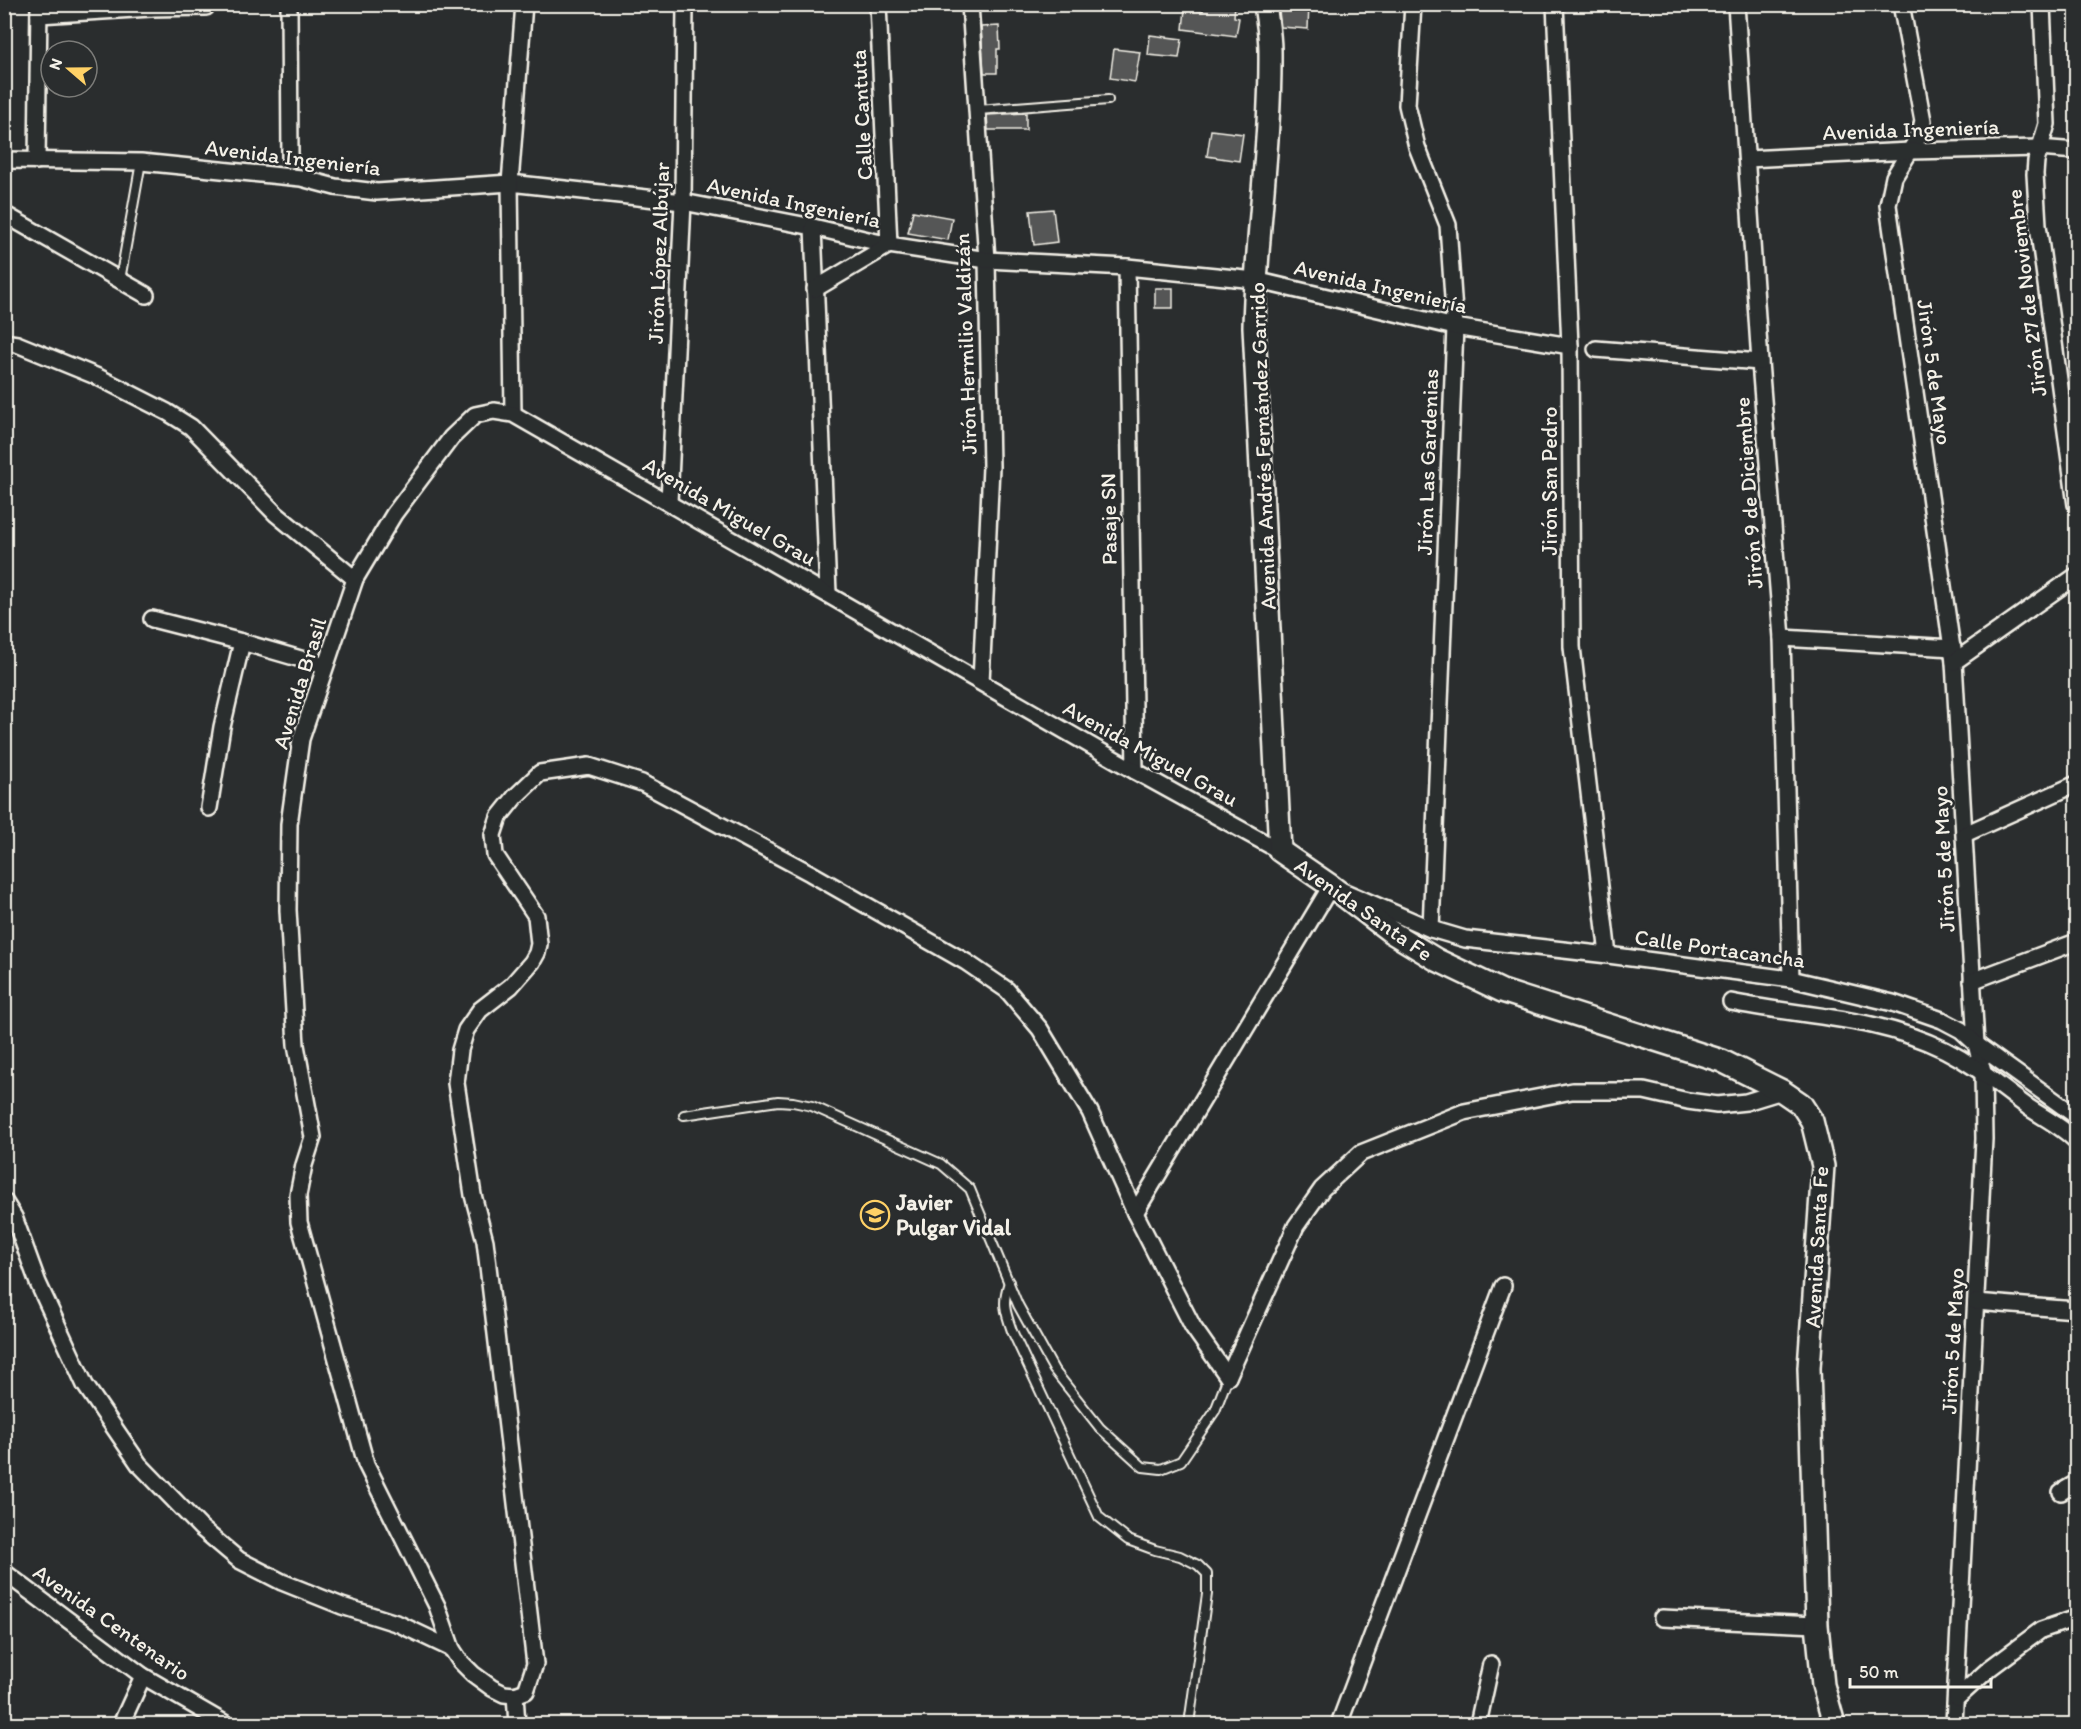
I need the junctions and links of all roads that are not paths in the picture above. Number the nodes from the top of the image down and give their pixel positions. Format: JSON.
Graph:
{"nodes":[{"id":1,"x":289,"y":4,"type":"edge"},
{"id":2,"x":524,"y":4,"type":"edge"},
{"id":3,"x":685,"y":4,"type":"edge"},
{"id":4,"x":878,"y":4,"type":"edge"},
{"id":5,"x":970,"y":4,"type":"edge"},
{"id":6,"x":1265,"y":4,"type":"edge"},
{"id":7,"x":1413,"y":4,"type":"edge"},
{"id":8,"x":1555,"y":4,"type":"edge"},
{"id":9,"x":1736,"y":4,"type":"edge"},
{"id":10,"x":1901,"y":4,"type":"edge"},
{"id":11,"x":2042,"y":4,"type":"edge"},
{"id":12,"x":151,"y":6,"type":"edge"},
{"id":13,"x":206,"y":7,"type":"dead end"},
{"id":14,"x":39,"y":10,"type":"edge"},
{"id":15,"x":1108,"y":100,"type":"dead end"},
{"id":16,"x":978,"y":110,"type":"junction"},
{"id":17,"x":2039,"y":148,"type":"junction"},
{"id":18,"x":1911,"y":151,"type":"junction"},
{"id":19,"x":2076,"y":151,"type":"edge"},
{"id":20,"x":1747,"y":159,"type":"junction"},
{"id":21,"x":4,"y":160,"type":"edge"},
{"id":22,"x":290,"y":160,"type":"dead end"},
{"id":23,"x":38,"y":161,"type":"junction"},
{"id":24,"x":141,"y":162,"type":"junction"},
{"id":25,"x":510,"y":183,"type":"junction"},
{"id":26,"x":683,"y":202,"type":"junction"},
{"id":27,"x":4,"y":214,"type":"edge"},
{"id":28,"x":813,"y":227,"type":"junction"},
{"id":29,"x":889,"y":245,"type":"junction"},
{"id":30,"x":987,"y":260,"type":"junction"},
{"id":31,"x":1127,"y":267,"type":"junction"},
{"id":32,"x":120,"y":280,"type":"junction"},
{"id":33,"x":1255,"y":280,"type":"junction"},
{"id":34,"x":815,"y":289,"type":"junction"},
{"id":35,"x":146,"y":295,"type":"dead end"},
{"id":36,"x":1455,"y":327,"type":"junction"},
{"id":37,"x":4,"y":342,"type":"edge"},
{"id":38,"x":1570,"y":346,"type":"junction"},
{"id":39,"x":1596,"y":349,"type":"dead end"},
{"id":40,"x":1760,"y":362,"type":"junction"},
{"id":41,"x":513,"y":414,"type":"junction"},
{"id":42,"x":669,"y":502,"type":"junction"},
{"id":43,"x":2076,"y":505,"type":"edge"},
{"id":44,"x":2076,"y":576,"type":"edge"},
{"id":45,"x":356,"y":579,"type":"junction"},
{"id":46,"x":828,"y":593,"type":"junction"},
{"id":47,"x":152,"y":619,"type":"dead end"},
{"id":48,"x":1782,"y":638,"type":"junction"},
{"id":49,"x":242,"y":642,"type":"junction"},
{"id":50,"x":1954,"y":655,"type":"junction"},
{"id":51,"x":325,"y":666,"type":"junction"},
{"id":52,"x":981,"y":682,"type":"junction"},
{"id":53,"x":1135,"y":771,"type":"junction"},
{"id":54,"x":2076,"y":784,"type":"edge"},
{"id":55,"x":209,"y":808,"type":"dead end"},
{"id":56,"x":1965,"y":834,"type":"junction"},
{"id":57,"x":1280,"y":851,"type":"junction"},
{"id":58,"x":1331,"y":886,"type":"junction"},
{"id":59,"x":1431,"y":929,"type":"junction"},
{"id":60,"x":2076,"y":942,"type":"edge"},
{"id":61,"x":1608,"y":955,"type":"junction"},
{"id":62,"x":1791,"y":979,"type":"junction"},
{"id":63,"x":1972,"y":981,"type":"junction"},
{"id":64,"x":1731,"y":1002,"type":"dead end"},
{"id":65,"x":1976,"y":1044,"type":"junction"},
{"id":66,"x":1983,"y":1072,"type":"junction"},
{"id":67,"x":1782,"y":1091,"type":"junction"},
{"id":68,"x":684,"y":1114,"type":"dead end"},
{"id":69,"x":2076,"y":1116,"type":"edge"},
{"id":70,"x":2076,"y":1141,"type":"edge"},
{"id":71,"x":4,"y":1201,"type":"edge"},
{"id":72,"x":1135,"y":1213,"type":"junction"},
{"id":73,"x":1009,"y":1282,"type":"junction"},
{"id":74,"x":1503,"y":1286,"type":"dead end"},
{"id":75,"x":1976,"y":1302,"type":"junction"},
{"id":76,"x":2076,"y":1310,"type":"edge"},
{"id":77,"x":1228,"y":1377,"type":"junction"},
{"id":78,"x":2076,"y":1486,"type":"edge"},
{"id":79,"x":2061,"y":1492,"type":"dead end"},
{"id":80,"x":4,"y":1572,"type":"edge"},
{"id":81,"x":1662,"y":1617,"type":"dead end"},
{"id":82,"x":2076,"y":1618,"type":"edge"},
{"id":83,"x":1817,"y":1625,"type":"junction"},
{"id":84,"x":452,"y":1650,"type":"junction"},
{"id":85,"x":1491,"y":1664,"type":"dead end"},
{"id":86,"x":143,"y":1676,"type":"junction"},
{"id":87,"x":515,"y":1695,"type":"junction"},
{"id":88,"x":1957,"y":1698,"type":"junction"},
{"id":89,"x":122,"y":1725,"type":"edge"},
{"id":90,"x":226,"y":1725,"type":"edge"},
{"id":91,"x":517,"y":1725,"type":"edge"},
{"id":92,"x":1189,"y":1725,"type":"edge"},
{"id":93,"x":1339,"y":1725,"type":"edge"},
{"id":94,"x":1478,"y":1725,"type":"edge"},
{"id":95,"x":1834,"y":1725,"type":"edge"},
{"id":96,"x":1954,"y":1725,"type":"edge"}],
"edges":[{"from":1,"to":22,"type":"street"},
{"from":2,"to":25,"type":"street"},
{"from":3,"to":26,"type":"street","name":"Jirón López Albújar"},
{"from":4,"to":29,"type":"street","name":"Calle Cantuta"},
{"from":5,"to":16,"type":"street","name":"Jirón Hermilio Valdizán"},
{"from":6,"to":33,"type":"street","name":"Avenida Andrés Fernández Garrido"},
{"from":7,"to":36,"type":"street","name":"Jirón Las Gardenias"},
{"from":8,"to":38,"type":"street","name":"Jirón San Pedro"},
{"from":9,"to":20,"type":"street","name":"Jirón 9 de Diciembre"},
{"from":10,"to":18,"type":"street","name":"Jirón 5 de Mayo"},
{"from":11,"to":17,"type":"street","name":"Jirón 27 de Noviembre"},
{"from":12,"to":13,"type":"street"},
{"from":12,"to":14,"type":"street"},
{"from":14,"to":23,"type":"street"},
{"from":15,"to":16,"type":"lane"},
{"from":16,"to":30,"type":"street","name":"Jirón Hermilio Valdizán"},
{"from":17,"to":18,"type":"street","name":"Avenida Ingeniería"},
{"from":17,"to":19,"type":"street","name":"Avenida Ingeniería"},
{"from":17,"to":43,"type":"street","name":"Jirón 27 de Noviembre"},
{"from":18,"to":20,"type":"street","name":"Avenida Ingeniería"},
{"from":18,"to":50,"type":"street","name":"Jirón 5 de Mayo"},
{"from":20,"to":40,"type":"street","name":"Jirón 9 de Diciembre"},
{"from":21,"to":23,"type":"street","name":"Avenida Ingeniería"},
{"from":23,"to":24,"type":"street","name":"Avenida Ingeniería"},
{"from":24,"to":25,"type":"street","name":"Avenida Ingeniería"},
{"from":24,"to":32,"type":"lane"},
{"from":25,"to":26,"type":"street","name":"Avenida Ingeniería"},
{"from":25,"to":41,"type":"street"},
{"from":26,"to":28,"type":"street","name":"Avenida Ingeniería"},
{"from":26,"to":42,"type":"street","name":"Jirón López Albújar"},
{"from":27,"to":32,"type":"street"},
{"from":28,"to":29,"type":"street","name":"Avenida Ingeniería"},
{"from":28,"to":34,"type":"street"},
{"from":29,"to":30,"type":"street","name":"Avenida Ingeniería"},
{"from":29,"to":34,"type":"street"},
{"from":30,"to":31,"type":"street","name":"Avenida Ingeniería"},
{"from":30,"to":52,"type":"street","name":"Jirón Hermilio Valdizán"},
{"from":31,"to":33,"type":"street","name":"Avenida Ingeniería"},
{"from":31,"to":53,"type":"street","name":"Pasaje SN"},
{"from":32,"to":35,"type":"street"},
{"from":33,"to":36,"type":"street","name":"Avenida Ingeniería"},
{"from":33,"to":57,"type":"street","name":"Avenida Andrés Fernández Garrido"},
{"from":34,"to":46,"type":"street"},
{"from":36,"to":38,"type":"street","name":"Avenida Ingeniería"},
{"from":36,"to":59,"type":"street","name":"Jirón Las Gardenias"},
{"from":37,"to":45,"type":"street"},
{"from":38,"to":61,"type":"street","name":"Jirón San Pedro"},
{"from":39,"to":40,"type":"street"},
{"from":40,"to":48,"type":"street","name":"Jirón 9 de Diciembre"},
{"from":41,"to":42,"type":"street","name":"Avenida Miguel Grau"},
{"from":41,"to":45,"type":"street","name":"Avenida Brasil"},
{"from":42,"to":46,"type":"street","name":"Avenida Miguel Grau"},
{"from":44,"to":50,"type":"street"},
{"from":45,"to":51,"type":"street","name":"Avenida Brasil"},
{"from":46,"to":52,"type":"street","name":"Avenida Miguel Grau"},
{"from":47,"to":49,"type":"street"},
{"from":48,"to":50,"type":"street"},
{"from":48,"to":62,"type":"street","name":"Jirón 9 de Diciembre"},
{"from":49,"to":51,"type":"street"},
{"from":49,"to":55,"type":"street"},
{"from":50,"to":56,"type":"street","name":"Jirón 5 de Mayo"},
{"from":51,"to":84,"type":"street","name":"Avenida Brasil"},
{"from":52,"to":53,"type":"street","name":"Avenida Miguel Grau"},
{"from":53,"to":57,"type":"street","name":"Avenida Miguel Grau"},
{"from":54,"to":56,"type":"street"},
{"from":56,"to":63,"type":"street","name":"Jirón 5 de Mayo"},
{"from":57,"to":58,"type":"street","name":"Avenida Santa Fe"},
{"from":58,"to":59,"type":"street","name":"Calle Portacancha"},
{"from":58,"to":67,"type":"street","name":"Avenida Santa Fe"},
{"from":58,"to":72,"type":"street"},
{"from":59,"to":61,"type":"street","name":"Calle Portacancha"},
{"from":60,"to":63,"type":"street"},
{"from":61,"to":62,"type":"street","name":"Calle Portacancha"},
{"from":62,"to":65,"type":"street","name":"Calle Portacancha"},
{"from":63,"to":65,"type":"street","name":"Jirón 5 de Mayo"},
{"from":64,"to":66,"type":"street"},
{"from":65,"to":66,"type":"street","name":"Jirón 5 de Mayo"},
{"from":65,"to":69,"type":"street","name":"Calle Portacancha"},
{"from":66,"to":70,"type":"street"},
{"from":66,"to":75,"type":"street","name":"Jirón 5 de Mayo"},
{"from":67,"to":77,"type":"street"},
{"from":67,"to":83,"type":"street","name":"Avenida Santa Fe"},
{"from":68,"to":73,"type":"lane"},
{"from":71,"to":84,"type":"street"},
{"from":72,"to":77,"type":"street"},
{"from":72,"to":87,"type":"street"},
{"from":73,"to":77,"type":"lane"},
{"from":73,"to":92,"type":"lane"},
{"from":74,"to":93,"type":"street"},
{"from":75,"to":76,"type":"street"},
{"from":75,"to":88,"type":"street","name":"Jirón 5 de Mayo"},
{"from":78,"to":79,"type":"street"},
{"from":80,"to":86,"type":"street","name":"Avenida Centenario"},
{"from":81,"to":83,"type":"street"},
{"from":82,"to":88,"type":"street"},
{"from":83,"to":95,"type":"street","name":"Avenida Santa Fe"},
{"from":84,"to":87,"type":"street"},
{"from":85,"to":94,"type":"street"},
{"from":86,"to":89,"type":"street"},
{"from":86,"to":90,"type":"street","name":"Avenida Centenario"},
{"from":87,"to":91,"type":"street"},
{"from":88,"to":96,"type":"street","name":"Jirón 5 de Mayo"}]}
